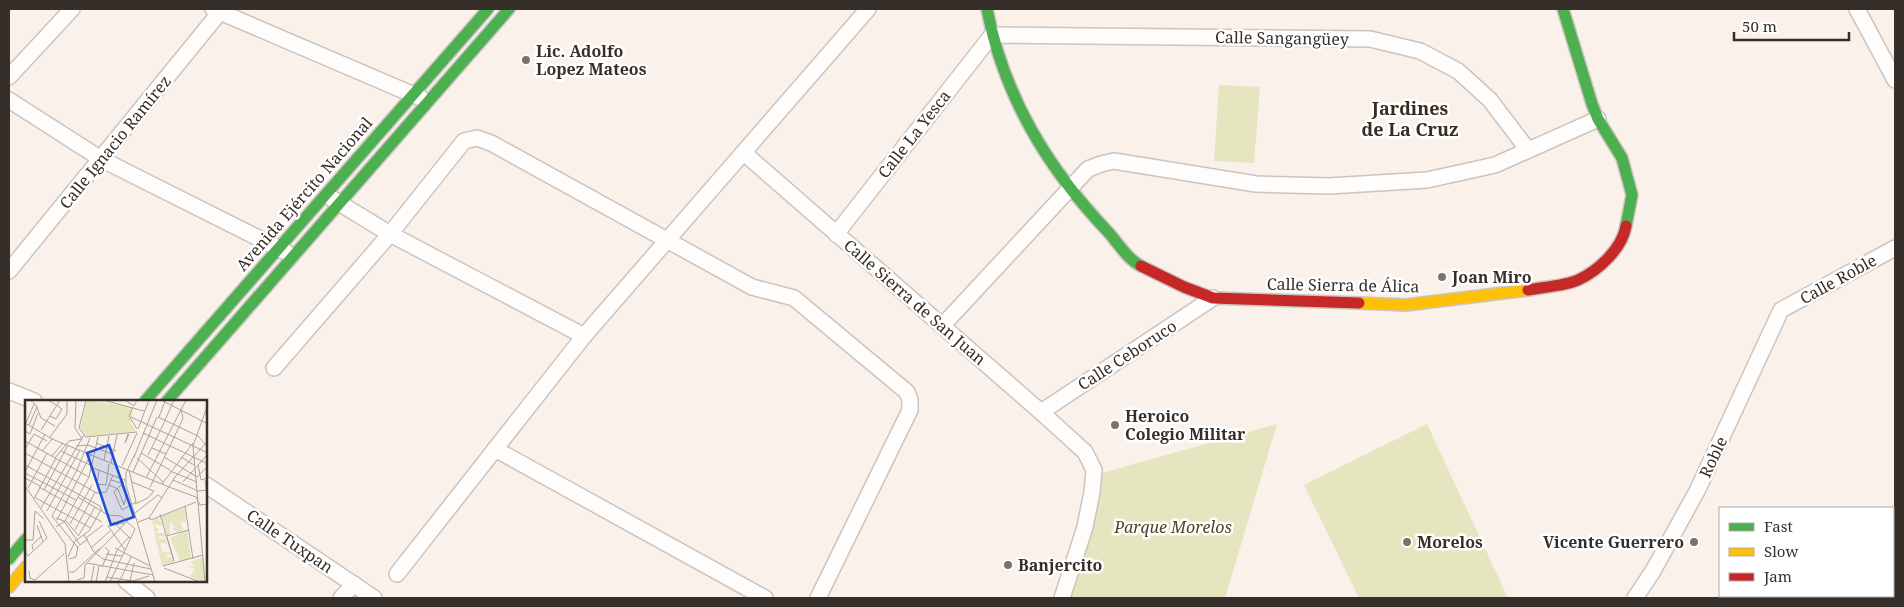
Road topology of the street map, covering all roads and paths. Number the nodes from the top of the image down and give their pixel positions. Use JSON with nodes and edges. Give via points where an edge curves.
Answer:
{"nodes":[{"id":1,"x":72,"y":9,"type":"edge"},
{"id":2,"x":488,"y":9,"type":"edge"},
{"id":3,"x":509,"y":9,"type":"edge"},
{"id":4,"x":868,"y":9,"type":"edge"},
{"id":5,"x":987,"y":9,"type":"edge"},
{"id":6,"x":1563,"y":9,"type":"edge"},
{"id":7,"x":1857,"y":9,"type":"edge"},
{"id":8,"x":217,"y":10,"type":"edge"},
{"id":9,"x":992,"y":35,"type":"junction"},
{"id":10,"x":9,"y":77,"type":"edge"},
{"id":11,"x":1895,"y":80,"type":"edge"},
{"id":12,"x":414,"y":95,"type":"junction"},
{"id":13,"x":9,"y":100,"type":"edge"},
{"id":14,"x":429,"y":102,"type":"junction"},
{"id":15,"x":1598,"y":119,"type":"junction"},
{"id":16,"x":1528,"y":150,"type":"junction"},
{"id":17,"x":744,"y":153,"type":"junction"},
{"id":18,"x":101,"y":159,"type":"junction"},
{"id":19,"x":1070,"y":189,"type":"junction"},
{"id":20,"x":326,"y":194,"type":"junction"},
{"id":21,"x":340,"y":204,"type":"junction"},
{"id":22,"x":390,"y":234,"type":"junction"},
{"id":23,"x":836,"y":234,"type":"junction"},
{"id":24,"x":668,"y":240,"type":"junction"},
{"id":25,"x":1895,"y":248,"type":"edge"},
{"id":26,"x":278,"y":249,"type":"junction"},
{"id":27,"x":294,"y":256,"type":"junction"},
{"id":28,"x":9,"y":272,"type":"edge"},
{"id":29,"x":1213,"y":298,"type":"junction"},
{"id":30,"x":1781,"y":310,"type":"joint"},
{"id":31,"x":943,"y":326,"type":"junction"},
{"id":32,"x":584,"y":336,"type":"junction"},
{"id":33,"x":274,"y":368,"type":"dead end"},
{"id":34,"x":9,"y":391,"type":"edge"},
{"id":35,"x":32,"y":400,"type":"edge"},
{"id":36,"x":146,"y":400,"type":"edge"},
{"id":37,"x":168,"y":400,"type":"edge"},
{"id":38,"x":1041,"y":412,"type":"junction"},
{"id":39,"x":495,"y":449,"type":"junction"},
{"id":40,"x":208,"y":486,"type":"edge"},
{"id":41,"x":25,"y":540,"type":"edge"},
{"id":42,"x":9,"y":559,"type":"edge"},
{"id":43,"x":25,"y":568,"type":"edge"},
{"id":44,"x":397,"y":574,"type":"dead end"},
{"id":45,"x":127,"y":582,"type":"edge"},
{"id":46,"x":354,"y":584,"type":"junction"},
{"id":47,"x":9,"y":587,"type":"edge"},
{"id":48,"x":147,"y":598,"type":"edge"},
{"id":49,"x":341,"y":598,"type":"edge"},
{"id":50,"x":374,"y":598,"type":"edge"},
{"id":51,"x":765,"y":598,"type":"edge"},
{"id":52,"x":818,"y":598,"type":"edge"},
{"id":53,"x":1062,"y":598,"type":"edge"},
{"id":54,"x":1635,"y":598,"type":"edge"}],
"edges":[{"from":1,"to":10,"type":"street"},
{"from":2,"to":12,"type":"main road","name":"Avenida Ejército Nacional"},
{"from":3,"to":14,"type":"main road","name":"Avenida Ejército Nacional"},
{"from":4,"to":17,"type":"street"},
{"from":5,"to":9,"type":"main road","name":"Calle Sierra de Álica"},
{"from":6,"to":15,"type":"main road","name":"Calle Sierra de Álica"},
{"from":7,"to":11,"type":"street"},
{"from":8,"to":12,"type":"street"},
{"from":8,"to":18,"type":"street","name":"Calle Ignacio Ramírez"},
{"from":9,"to":16,"type":"street","name":"Calle Sangangüey","via":[[1370,39],[1420,51],[1458,70],[1490,100]]},
{"from":9,"to":19,"type":"main road","name":"Calle Sierra de Álica","via":[[1005,77],[1029,127]]},
{"from":9,"to":23,"type":"street","name":"Calle La Yesca"},
{"from":12,"to":14,"type":"street"},
{"from":12,"to":20,"type":"main road","name":"Avenida Ejército Nacional"},
{"from":13,"to":18,"type":"street"},
{"from":14,"to":21,"type":"main road","name":"Avenida Ejército Nacional"},
{"from":15,"to":16,"type":"street"},
{"from":15,"to":29,"type":"main road","name":"Calle Sierra de Álica","via":[[1622,158],[1632,195],[1630,212],[1625,234],[1616,249],[1594,271],[1577,281],[1512,293],[1406,305]]},
{"from":16,"to":19,"type":"street","via":[[1495,165],[1428,180],[1329,186],[1256,184],[1114,161],[1088,169]]},
{"from":17,"to":23,"type":"street","name":"Calle Sierra de San Juan"},
{"from":17,"to":24,"type":"street"},
{"from":18,"to":26,"type":"street"},
{"from":18,"to":28,"type":"street","name":"Calle Ignacio Ramírez"},
{"from":19,"to":29,"type":"main road","name":"Calle Sierra de Álica","via":[[1137,264]]},
{"from":19,"to":31,"type":"street"},
{"from":20,"to":21,"type":"street"},
{"from":20,"to":26,"type":"main road","name":"Avenida Ejército Nacional"},
{"from":21,"to":22,"type":"street"},
{"from":21,"to":27,"type":"main road","name":"Avenida Ejército Nacional"},
{"from":22,"to":24,"type":"street","via":[[464,141],[477,138]]},
{"from":22,"to":32,"type":"street"},
{"from":22,"to":33,"type":"street"},
{"from":23,"to":31,"type":"street","name":"Calle Sierra de San Juan"},
{"from":24,"to":32,"type":"street"},
{"from":24,"to":52,"type":"street","via":[[752,288],[794,298],[907,392],[910,410]]},
{"from":25,"to":30,"type":"street","name":"Calle Roble"},
{"from":26,"to":27,"type":"street"},
{"from":26,"to":36,"type":"main road","name":"Avenida Ejército Nacional"},
{"from":27,"to":37,"type":"main road","name":"Avenida Ejército Nacional"},
{"from":29,"to":38,"type":"street","name":"Calle Ceboruco"},
{"from":30,"to":54,"type":"street","name":"Roble","via":[[1697,491]]},
{"from":31,"to":38,"type":"street","name":"Calle Sierra de San Juan"},
{"from":32,"to":39,"type":"street"},
{"from":34,"to":35,"type":"street"},
{"from":38,"to":53,"type":"street","name":"Calle Sierra de San Juan","via":[[1085,452],[1094,470],[1085,527]]},
{"from":39,"to":44,"type":"street"},
{"from":39,"to":51,"type":"street"},
{"from":40,"to":46,"type":"street","name":"Calle Tuxpan"},
{"from":41,"to":42,"type":"main road"},
{"from":43,"to":47,"type":"main road"},
{"from":45,"to":48,"type":"street"},
{"from":46,"to":49,"type":"street"},
{"from":46,"to":50,"type":"street","name":"Calle Tuxpan"}]}
